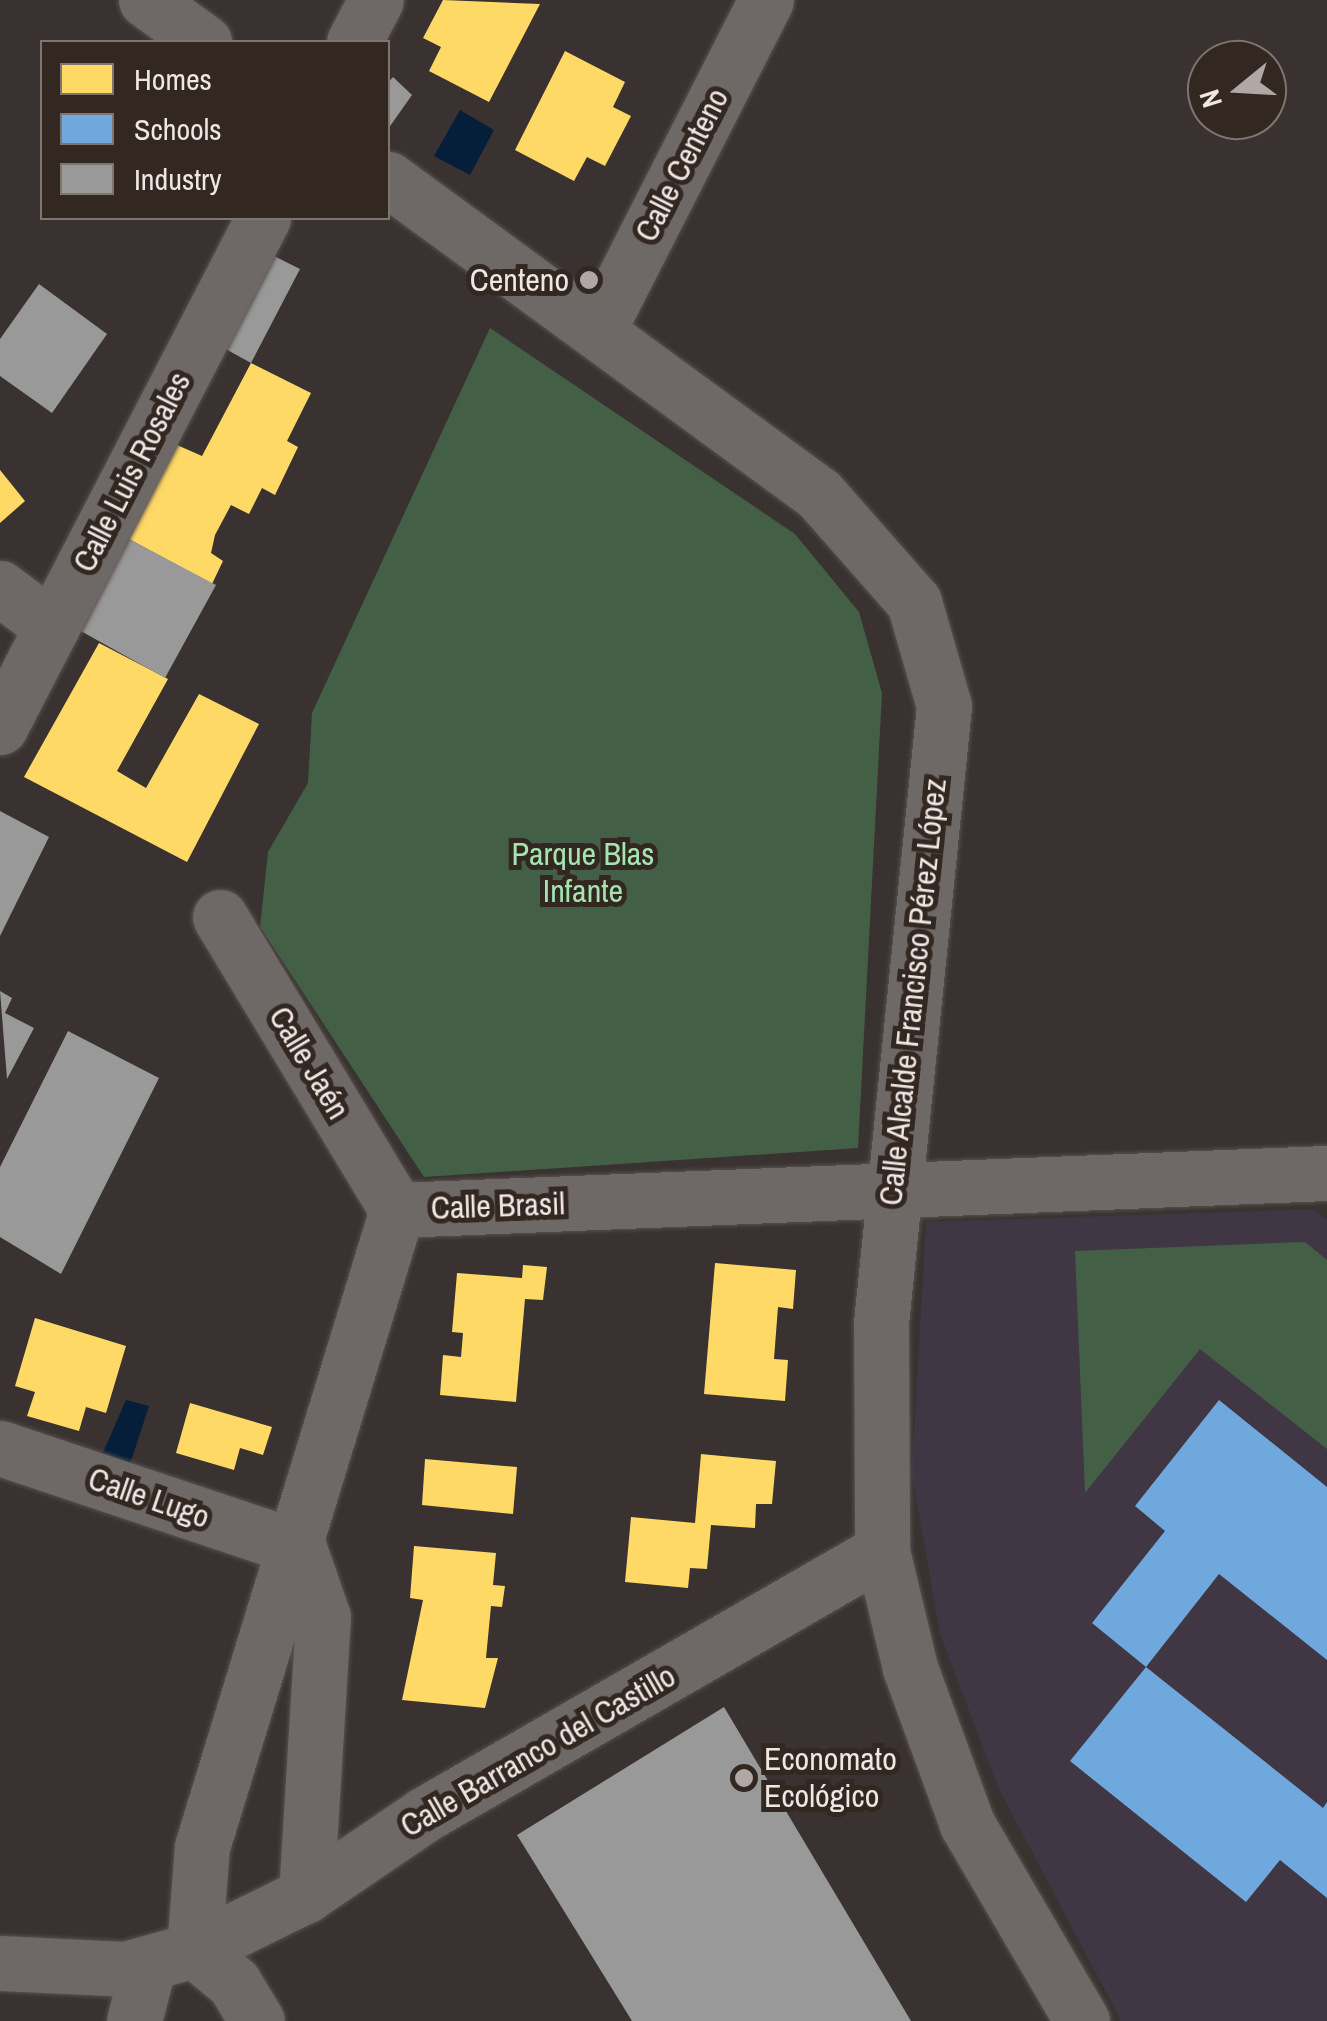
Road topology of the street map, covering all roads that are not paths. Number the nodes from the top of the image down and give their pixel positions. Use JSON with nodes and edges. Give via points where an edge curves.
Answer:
{"nodes":[{"id":1,"x":146,"y":0,"type":"edge"},
{"id":2,"x":376,"y":0,"type":"edge"},
{"id":3,"x":766,"y":0,"type":"edge"},
{"id":4,"x":201,"y":40,"type":"edge"},
{"id":5,"x":355,"y":40,"type":"edge"},
{"id":6,"x":390,"y":180,"type":"edge"},
{"id":7,"x":262,"y":220,"type":"edge"},
{"id":8,"x":598,"y":330,"type":"junction"},
{"id":9,"x":0,"y":588,"type":"edge"},
{"id":10,"x":52,"y":627,"type":"junction"},
{"id":11,"x":0,"y":726,"type":"edge"},
{"id":12,"x":220,"y":917,"type":"dead end"},
{"id":13,"x":1327,"y":1173,"type":"edge"},
{"id":14,"x":891,"y":1194,"type":"junction"},
{"id":15,"x":397,"y":1210,"type":"junction"},
{"id":16,"x":0,"y":1448,"type":"edge"},
{"id":17,"x":299,"y":1548,"type":"junction"},
{"id":18,"x":882,"y":1552,"type":"junction"},
{"id":19,"x":306,"y":1896,"type":"junction"},
{"id":20,"x":172,"y":1956,"type":"junction"},
{"id":21,"x":0,"y":1963,"type":"edge"},
{"id":22,"x":134,"y":2021,"type":"edge"},
{"id":23,"x":257,"y":2021,"type":"edge"},
{"id":24,"x":1082,"y":2021,"type":"edge"}],
"edges":[{"from":1,"to":4,"type":"street"},
{"from":2,"to":5,"type":"street"},
{"from":3,"to":8,"type":"street","name":"Calle Centeno"},
{"from":6,"to":8,"type":"street","name":"Calle Alcalde Francisco Pérez López"},
{"from":7,"to":10,"type":"street","name":"Calle Luis Rosales"},
{"from":8,"to":14,"type":"street","name":"Calle Alcalde Francisco Pérez López","via":[[819,494],[914,602],[944,706]]},
{"from":9,"to":10,"type":"street"},
{"from":10,"to":11,"type":"street","name":"Calle Luis Rosales"},
{"from":12,"to":15,"type":"street","name":"Calle Jaén"},
{"from":13,"to":14,"type":"street","name":"Calle Brasil"},
{"from":14,"to":15,"type":"street","name":"Calle Brasil"},
{"from":14,"to":18,"type":"street","name":"Calle Alcalde Francisco Pérez López"},
{"from":15,"to":17,"type":"street","name":"Calle Brasil"},
{"from":16,"to":17,"type":"street","name":"Calle Lugo"},
{"from":17,"to":19,"type":"street","via":[[323,1617]]},
{"from":17,"to":20,"type":"street","name":"Calle Brasil"},
{"from":18,"to":19,"type":"street","name":"Calle Barranco del Castillo","via":[[425,1814]]},
{"from":18,"to":24,"type":"street","name":"Calle Alcalde Francisco Pérez López","via":[[910,1668],[968,1824]]},
{"from":19,"to":20,"type":"street","name":"Calle Barranco del Castillo"},
{"from":20,"to":21,"type":"street"},
{"from":20,"to":22,"type":"street","name":"Calle Brasil"},
{"from":20,"to":23,"type":"street","via":[[234,1983]]}]}
